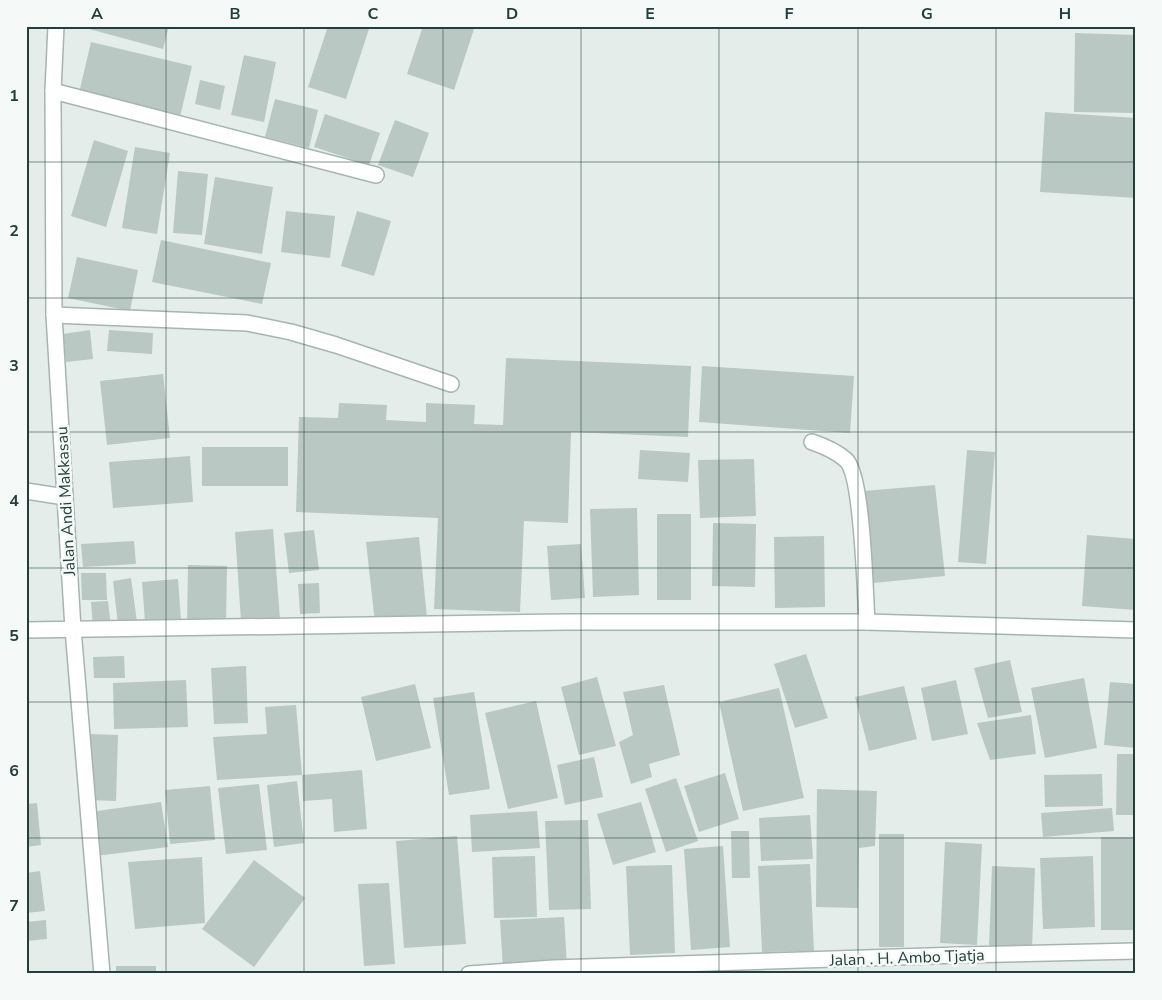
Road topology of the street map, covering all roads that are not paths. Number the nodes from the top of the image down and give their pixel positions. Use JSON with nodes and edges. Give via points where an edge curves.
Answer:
{"nodes":[{"id":1,"x":56,"y":26,"type":"edge"},
{"id":2,"x":53,"y":91,"type":"junction"},
{"id":3,"x":376,"y":175,"type":"dead end"},
{"id":4,"x":54,"y":315,"type":"junction"},
{"id":5,"x":451,"y":384,"type":"dead end"},
{"id":6,"x":812,"y":442,"type":"dead end"},
{"id":7,"x":26,"y":491,"type":"edge"},
{"id":8,"x":65,"y":496,"type":"junction"},
{"id":9,"x":867,"y":622,"type":"junction"},
{"id":10,"x":26,"y":630,"type":"edge"},
{"id":11,"x":73,"y":630,"type":"junction"},
{"id":12,"x":1136,"y":630,"type":"edge"},
{"id":13,"x":1136,"y":951,"type":"edge"},
{"id":14,"x":102,"y":974,"type":"edge"},
{"id":15,"x":469,"y":974,"type":"edge"}],
"edges":[{"from":1,"to":2,"type":"street","name":"Jalan Andi Makkasau"},
{"from":2,"to":3,"type":"street"},
{"from":2,"to":4,"type":"street","name":"Jalan Andi Makkasau"},
{"from":4,"to":5,"type":"street","via":[[247,323],[336,345]]},
{"from":4,"to":8,"type":"street","name":"Jalan Andi Makkasau"},
{"from":6,"to":9,"type":"street","via":[[848,460],[854,473],[861,516]]},
{"from":7,"to":8,"type":"street"},
{"from":8,"to":11,"type":"street","name":"Jalan Andi Makkasau"},
{"from":9,"to":11,"type":"street","via":[[567,622]]},
{"from":9,"to":12,"type":"street"},
{"from":10,"to":11,"type":"street"},
{"from":11,"to":14,"type":"street","name":"Jalan Andi Makkasau"},
{"from":13,"to":15,"type":"street","name":"Jalan . H. Ambo Tjatja","via":[[554,968]]}]}
